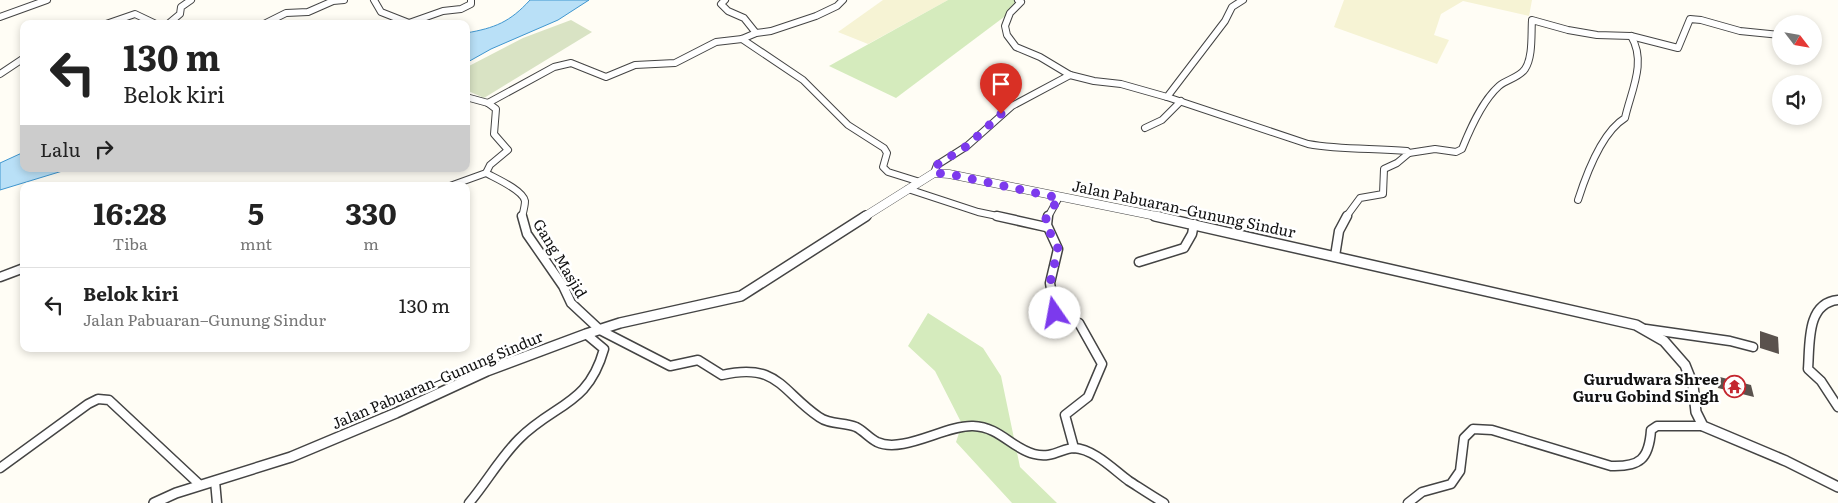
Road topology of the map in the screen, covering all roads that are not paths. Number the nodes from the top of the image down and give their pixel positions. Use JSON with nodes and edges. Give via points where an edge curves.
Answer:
{"nodes":[{"id":1,"x":47,"y":0,"type":"edge"},
{"id":2,"x":191,"y":0,"type":"edge"},
{"id":3,"x":344,"y":0,"type":"edge"},
{"id":4,"x":374,"y":0,"type":"edge"},
{"id":5,"x":471,"y":0,"type":"edge"},
{"id":6,"x":724,"y":0,"type":"edge"},
{"id":7,"x":843,"y":0,"type":"edge"},
{"id":8,"x":1018,"y":0,"type":"edge"},
{"id":9,"x":1243,"y":0,"type":"edge"},
{"id":10,"x":0,"y":18,"type":"edge"},
{"id":11,"x":118,"y":20,"type":"edge"},
{"id":12,"x":147,"y":20,"type":"edge"},
{"id":13,"x":173,"y":20,"type":"edge"},
{"id":14,"x":272,"y":20,"type":"edge"},
{"id":15,"x":401,"y":20,"type":"edge"},
{"id":16,"x":417,"y":20,"type":"edge"},
{"id":17,"x":756,"y":33,"type":"junction"},
{"id":18,"x":1631,"y":36,"type":"junction"},
{"id":19,"x":1772,"y":36,"type":"edge"},
{"id":20,"x":742,"y":39,"type":"junction"},
{"id":21,"x":20,"y":61,"type":"edge"},
{"id":22,"x":0,"y":74,"type":"edge"},
{"id":23,"x":1070,"y":75,"type":"junction"},
{"id":24,"x":1167,"y":97,"type":"junction"},
{"id":25,"x":470,"y":98,"type":"edge"},
{"id":26,"x":1180,"y":101,"type":"junction"},
{"id":27,"x":488,"y":103,"type":"junction"},
{"id":28,"x":1144,"y":128,"type":"dead end"},
{"id":29,"x":1409,"y":153,"type":"junction"},
{"id":30,"x":486,"y":173,"type":"junction"},
{"id":31,"x":934,"y":173,"type":"junction"},
{"id":32,"x":461,"y":182,"type":"edge"},
{"id":33,"x":920,"y":182,"type":"junction"},
{"id":34,"x":908,"y":189,"type":"junction"},
{"id":35,"x":1059,"y":198,"type":"junction"},
{"id":36,"x":1578,"y":200,"type":"dead end"},
{"id":37,"x":1194,"y":224,"type":"junction"},
{"id":38,"x":1046,"y":227,"type":"junction"},
{"id":39,"x":1335,"y":256,"type":"junction"},
{"id":40,"x":1139,"y":262,"type":"dead end"},
{"id":41,"x":20,"y":270,"type":"edge"},
{"id":42,"x":0,"y":277,"type":"edge"},
{"id":43,"x":1838,"y":300,"type":"edge"},
{"id":44,"x":1646,"y":329,"type":"junction"},
{"id":45,"x":600,"y":330,"type":"junction"},
{"id":46,"x":586,"y":334,"type":"junction"},
{"id":47,"x":1753,"y":347,"type":"dead end"},
{"id":48,"x":1838,"y":407,"type":"edge"},
{"id":49,"x":1703,"y":426,"type":"junction"},
{"id":50,"x":1074,"y":448,"type":"junction"},
{"id":51,"x":0,"y":468,"type":"edge"},
{"id":52,"x":215,"y":481,"type":"junction"},
{"id":53,"x":200,"y":485,"type":"junction"},
{"id":54,"x":1838,"y":487,"type":"edge"},
{"id":55,"x":154,"y":503,"type":"edge"},
{"id":56,"x":217,"y":503,"type":"edge"},
{"id":57,"x":469,"y":503,"type":"edge"},
{"id":58,"x":1164,"y":503,"type":"edge"},
{"id":59,"x":1408,"y":503,"type":"edge"}],
"edges":[{"from":1,"to":10,"type":"street"},
{"from":2,"to":13,"type":"street","via":[[181,7],[180,14]]},
{"from":3,"to":14,"type":"street","via":[[333,1],[308,12],[286,13]]},
{"from":4,"to":15,"type":"street","via":[[381,12]]},
{"from":5,"to":16,"type":"street","via":[[467,7]]},
{"from":6,"to":17,"type":"street","via":[[721,4],[744,18]]},
{"from":7,"to":17,"type":"street","via":[[816,16]]},
{"from":8,"to":23,"type":"street","via":[[1020,5],[1010,13],[1005,26],[1013,45]]},
{"from":9,"to":24,"type":"street","via":[[1232,7],[1225,21]]},
{"from":11,"to":12,"type":"street","via":[[135,14]]},
{"from":17,"to":20,"type":"street"},
{"from":18,"to":19,"type":"street","via":[[1678,48],[1690,19],[1695,19]]},
{"from":18,"to":29,"type":"street","via":[[1597,35],[1532,20],[1525,69],[1499,86],[1475,118],[1462,149],[1456,152],[1435,149]]},
{"from":18,"to":36,"type":"street","via":[[1639,59],[1625,118],[1617,123],[1589,167]]},
{"from":20,"to":27,"type":"street","via":[[702,46],[674,63],[634,65],[612,76],[603,76],[575,64],[564,64]]},
{"from":20,"to":33,"type":"street","via":[[803,80],[848,125],[884,148],[888,153],[884,167],[888,172]]},
{"from":21,"to":22,"type":"street"},
{"from":23,"to":24,"type":"street","via":[[1121,84]]},
{"from":23,"to":31,"type":"street","via":[[1012,106],[967,146],[937,165]]},
{"from":24,"to":26,"type":"street"},
{"from":25,"to":27,"type":"street"},
{"from":26,"to":28,"type":"street","via":[[1162,120]]},
{"from":26,"to":29,"type":"street","via":[[1308,144],[1329,148],[1401,149]]},
{"from":27,"to":30,"type":"street","via":[[496,108],[494,134],[508,150],[490,165]]},
{"from":29,"to":39,"type":"street","via":[[1384,169],[1383,194],[1360,198],[1344,219],[1335,237]]},
{"from":30,"to":32,"type":"street"},
{"from":30,"to":45,"type":"street","name":"Gang Masjid","via":[[524,197],[522,218],[527,234],[571,303]]},
{"from":31,"to":33,"type":"street","name":"Jalan Pabuaran–Gunung Sindur"},
{"from":31,"to":35,"type":"street","name":"Jalan Pabuaran–Gunung Sindur"},
{"from":33,"to":34,"type":"street","name":"Jalan Pabuaran–Gunung Sindur"},
{"from":34,"to":38,"type":"street","via":[[978,212]]},
{"from":34,"to":45,"type":"street","name":"Jalan Pabuaran–Gunung Sindur","via":[[740,296]]},
{"from":35,"to":37,"type":"street","name":"Jalan Pabuaran–Gunung Sindur"},
{"from":35,"to":38,"type":"street","via":[[1046,218]]},
{"from":37,"to":39,"type":"street","name":"Jalan Pabuaran–Gunung Sindur"},
{"from":37,"to":40,"type":"street","via":[[1184,248]]},
{"from":38,"to":50,"type":"street","via":[[1058,249],[1050,283],[1055,313],[1078,323],[1102,364],[1088,397],[1065,415]]},
{"from":39,"to":44,"type":"street","name":"Jalan Pabuaran–Gunung Sindur"},
{"from":41,"to":42,"type":"street"},
{"from":43,"to":48,"type":"street","via":[[1824,302],[1813,317],[1808,369]]},
{"from":44,"to":47,"type":"street"},
{"from":44,"to":49,"type":"street","name":"Jalan Pabuaran–Gunung Sindur","via":[[1663,340],[1684,362],[1693,386],[1696,417]]},
{"from":45,"to":46,"type":"street","name":"Jalan Pabuaran–Gunung Sindur"},
{"from":45,"to":50,"type":"street","via":[[670,366],[698,360],[722,374],[750,370],[765,374],[821,419],[853,426],[878,442],[899,443],[945,430],[977,426],[1037,456],[1055,456]]},
{"from":46,"to":52,"type":"street","name":"Jalan Pabuaran–Gunung Sindur","via":[[487,371],[292,457]]},
{"from":46,"to":57,"type":"street","via":[[604,350],[598,371],[566,407],[519,439]]},
{"from":49,"to":54,"type":"street","via":[[1786,460]]},
{"from":49,"to":59,"type":"street","via":[[1657,426],[1650,430],[1646,457],[1624,467],[1611,466],[1492,430],[1472,429],[1464,438],[1460,471],[1452,484],[1422,492]]},
{"from":50,"to":58,"type":"street","via":[[1099,456]]},
{"from":51,"to":53,"type":"street","via":[[88,404],[104,398]]},
{"from":52,"to":53,"type":"street","name":"Jalan Pabuaran–Gunung Sindur"},
{"from":52,"to":56,"type":"street"},
{"from":53,"to":55,"type":"street","name":"Jalan Pabuaran–Gunung Sindur"}]}
